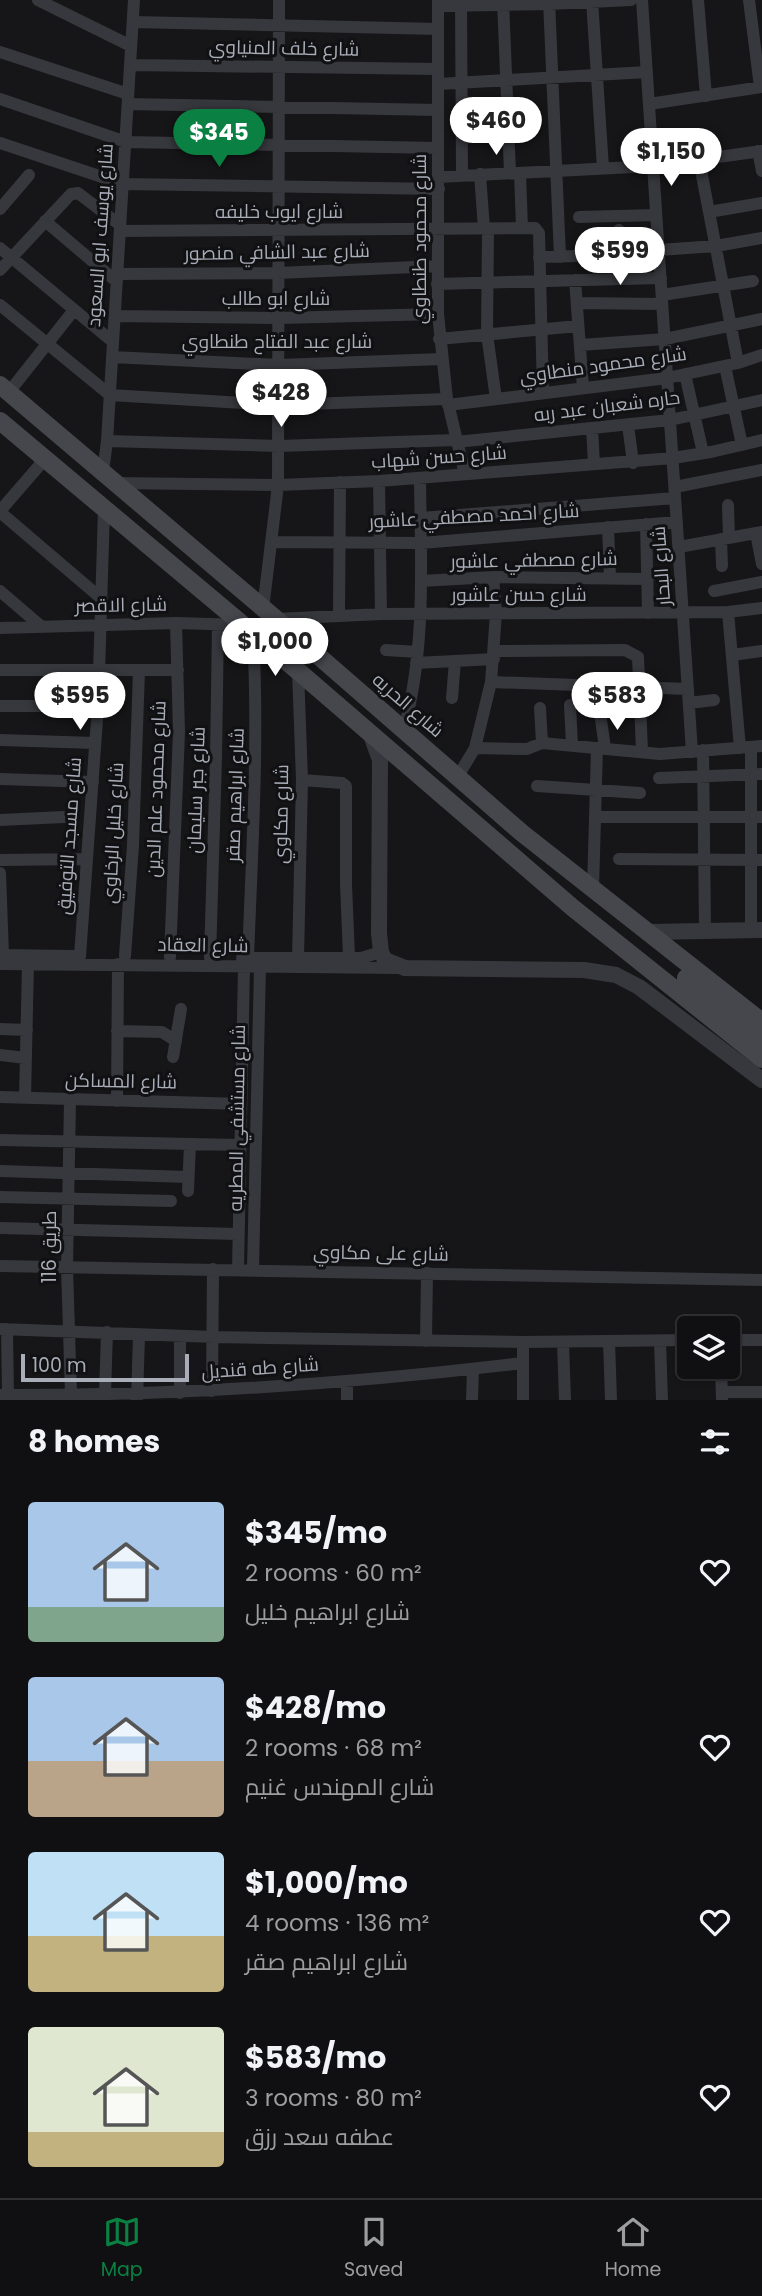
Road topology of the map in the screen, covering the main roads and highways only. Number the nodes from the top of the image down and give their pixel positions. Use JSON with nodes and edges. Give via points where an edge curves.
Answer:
{"nodes":[{"id":1,"x":4,"y":388,"type":"edge"},
{"id":2,"x":0,"y":421,"type":"edge"},
{"id":3,"x":522,"y":833,"type":"junction"},
{"id":4,"x":762,"y":1022,"type":"edge"},
{"id":5,"x":762,"y":1039,"type":"edge"},
{"id":6,"x":762,"y":1059,"type":"edge"}],
"edges":[{"from":1,"to":3,"type":"main road","name":"شارع الحريه"},
{"from":2,"to":6,"type":"main road","via":[[573,908]]},
{"from":3,"to":4,"type":"main road","name":"شارع الحريه"},
{"from":3,"to":5,"type":"main road","via":[[605,913]]}]}
